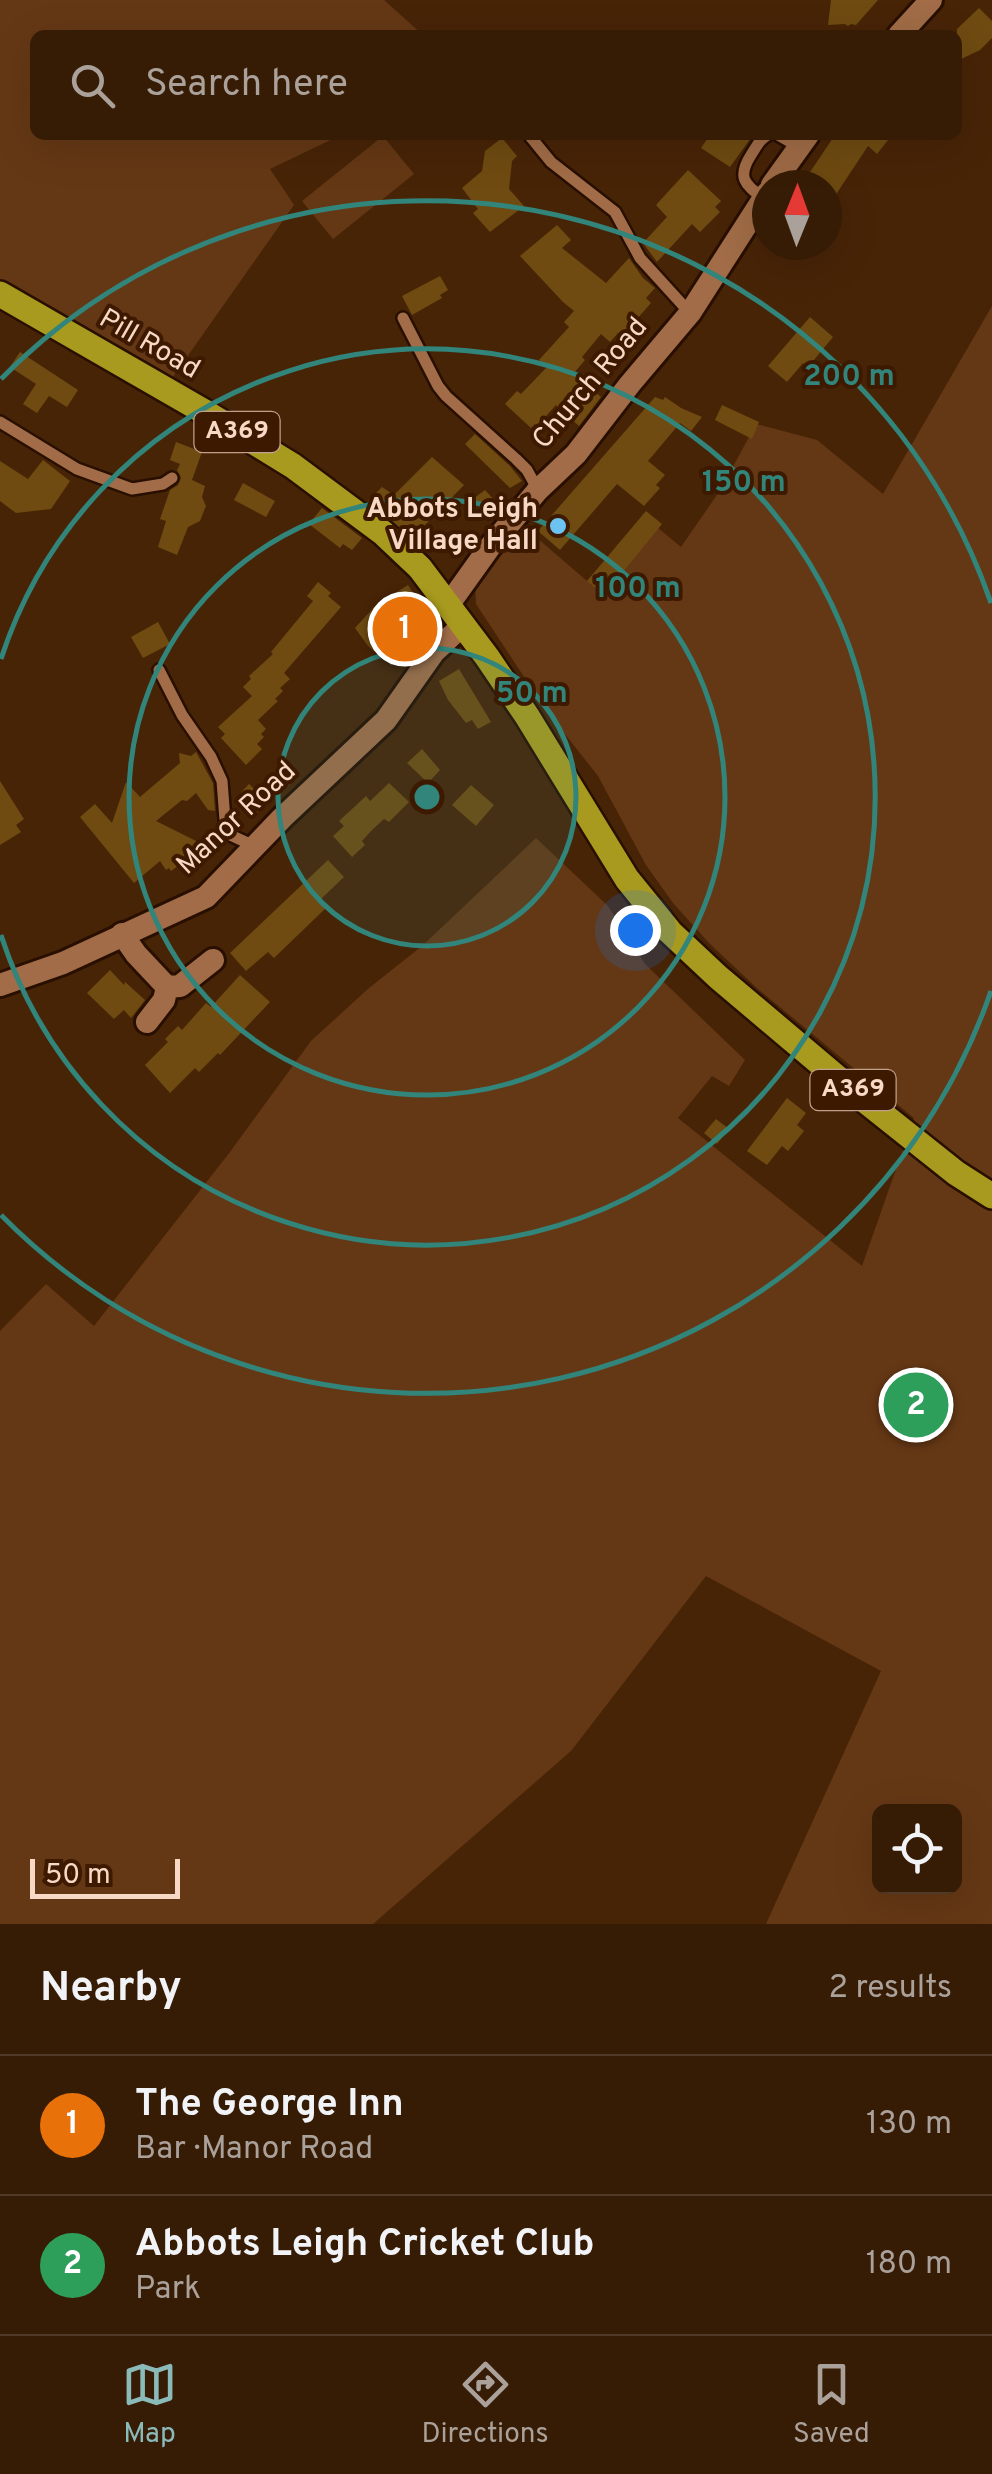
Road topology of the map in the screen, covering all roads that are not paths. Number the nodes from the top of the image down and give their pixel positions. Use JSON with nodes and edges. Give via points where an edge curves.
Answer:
{"nodes":[{"id":1,"x":931,"y":0,"type":"edge"},
{"id":2,"x":903,"y":30,"type":"edge"},
{"id":3,"x":534,"y":140,"type":"edge"},
{"id":4,"x":760,"y":140,"type":"edge"},
{"id":5,"x":804,"y":141,"type":"edge"},
{"id":6,"x":784,"y":170,"type":"edge"},
{"id":7,"x":752,"y":183,"type":"edge"},
{"id":8,"x":752,"y":217,"type":"edge"},
{"id":9,"x":0,"y":294,"type":"edge"},
{"id":10,"x":690,"y":313,"type":"junction"},
{"id":11,"x":403,"y":318,"type":"dead end"},
{"id":12,"x":0,"y":422,"type":"edge"},
{"id":13,"x":172,"y":478,"type":"dead end"},
{"id":14,"x":538,"y":490,"type":"junction"},
{"id":15,"x":456,"y":614,"type":"junction"},
{"id":16,"x":159,"y":670,"type":"dead end"},
{"id":17,"x":254,"y":847,"type":"junction"},
{"id":18,"x":122,"y":934,"type":"junction"},
{"id":19,"x":213,"y":960,"type":"dead end"},
{"id":20,"x":0,"y":985,"type":"edge"},
{"id":21,"x":168,"y":987,"type":"junction"},
{"id":22,"x":147,"y":1022,"type":"dead end"},
{"id":23,"x":992,"y":1196,"type":"edge"}],
"edges":[{"from":1,"to":2,"type":"street"},
{"from":3,"to":10,"type":"lane","via":[[614,212],[640,258]]},
{"from":4,"to":7,"type":"lane","via":[[743,168]]},
{"from":5,"to":6,"type":"street","name":"Church Road"},
{"from":8,"to":10,"type":"street","name":"Church Road"},
{"from":9,"to":15,"type":"main road","name":"Pill Road","number":"A369","via":[[293,466],[382,533]]},
{"from":10,"to":14,"type":"street","name":"Church Road","via":[[576,454]]},
{"from":11,"to":14,"type":"lane","via":[[438,386],[527,470]]},
{"from":12,"to":13,"type":"lane","via":[[77,469],[132,489]]},
{"from":14,"to":15,"type":"street","name":"Church Road","via":[[489,548]]},
{"from":15,"to":17,"type":"street","name":"Manor Road","via":[[386,720]]},
{"from":15,"to":23,"type":"main road","number":"A369","via":[[627,879],[670,932],[853,1090]]},
{"from":16,"to":17,"type":"lane","via":[[222,781],[226,832]]},
{"from":17,"to":18,"type":"street","name":"Manor Road","via":[[206,897]]},
{"from":18,"to":20,"type":"street","name":"Manor Road"},
{"from":18,"to":21,"type":"street"},
{"from":19,"to":21,"type":"street","via":[[180,986]]},
{"from":21,"to":22,"type":"street"}]}
